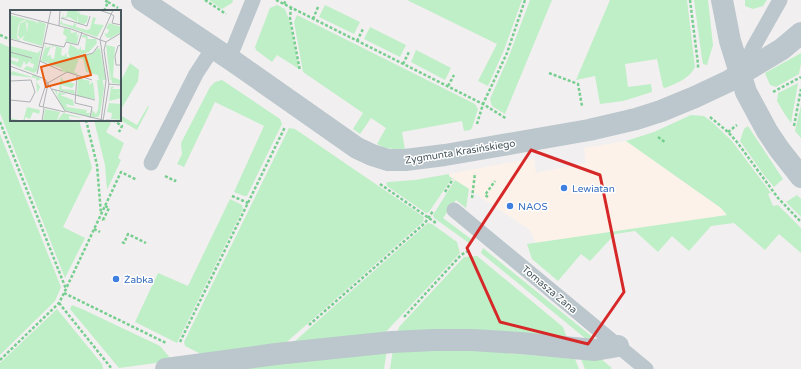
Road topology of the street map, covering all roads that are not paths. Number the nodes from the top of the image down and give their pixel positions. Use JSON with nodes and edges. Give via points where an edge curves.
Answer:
{"nodes":[{"id":1,"x":142,"y":0,"type":"edge"},
{"id":2,"x":253,"y":0,"type":"edge"},
{"id":3,"x":722,"y":0,"type":"edge"},
{"id":4,"x":780,"y":0,"type":"edge"},
{"id":5,"x":801,"y":34,"type":"edge"},
{"id":6,"x":221,"y":53,"type":"junction"},
{"id":7,"x":740,"y":74,"type":"junction"},
{"id":8,"x":151,"y":163,"type":"dead end"},
{"id":9,"x":801,"y":177,"type":"edge"},
{"id":10,"x":454,"y":210,"type":"dead end"},
{"id":11,"x":618,"y":346,"type":"junction"},
{"id":12,"x":166,"y":369,"type":"edge"},
{"id":13,"x":646,"y":369,"type":"edge"}],
"edges":[{"from":1,"to":6,"type":"street","name":"Zygmunta Krasińskiego"},
{"from":2,"to":6,"type":"lane"},
{"from":3,"to":7,"type":"street"},
{"from":4,"to":7,"type":"lane"},
{"from":5,"to":7,"type":"street","name":"Zygmunta Krasińskiego","via":[[782,49]]},
{"from":6,"to":7,"type":"street","name":"Zygmunta Krasińskiego","via":[[357,148],[388,160],[438,156],[589,130],[636,119],[695,97]]},
{"from":6,"to":8,"type":"lane","via":[[196,74]]},
{"from":7,"to":9,"type":"street","via":[[746,92],[767,131]]},
{"from":10,"to":11,"type":"lane","name":"Tomasza Zana"},
{"from":11,"to":12,"type":"street","via":[[595,350],[472,340],[392,342]]},
{"from":11,"to":13,"type":"lane","name":"Tomasza Zana"}]}
